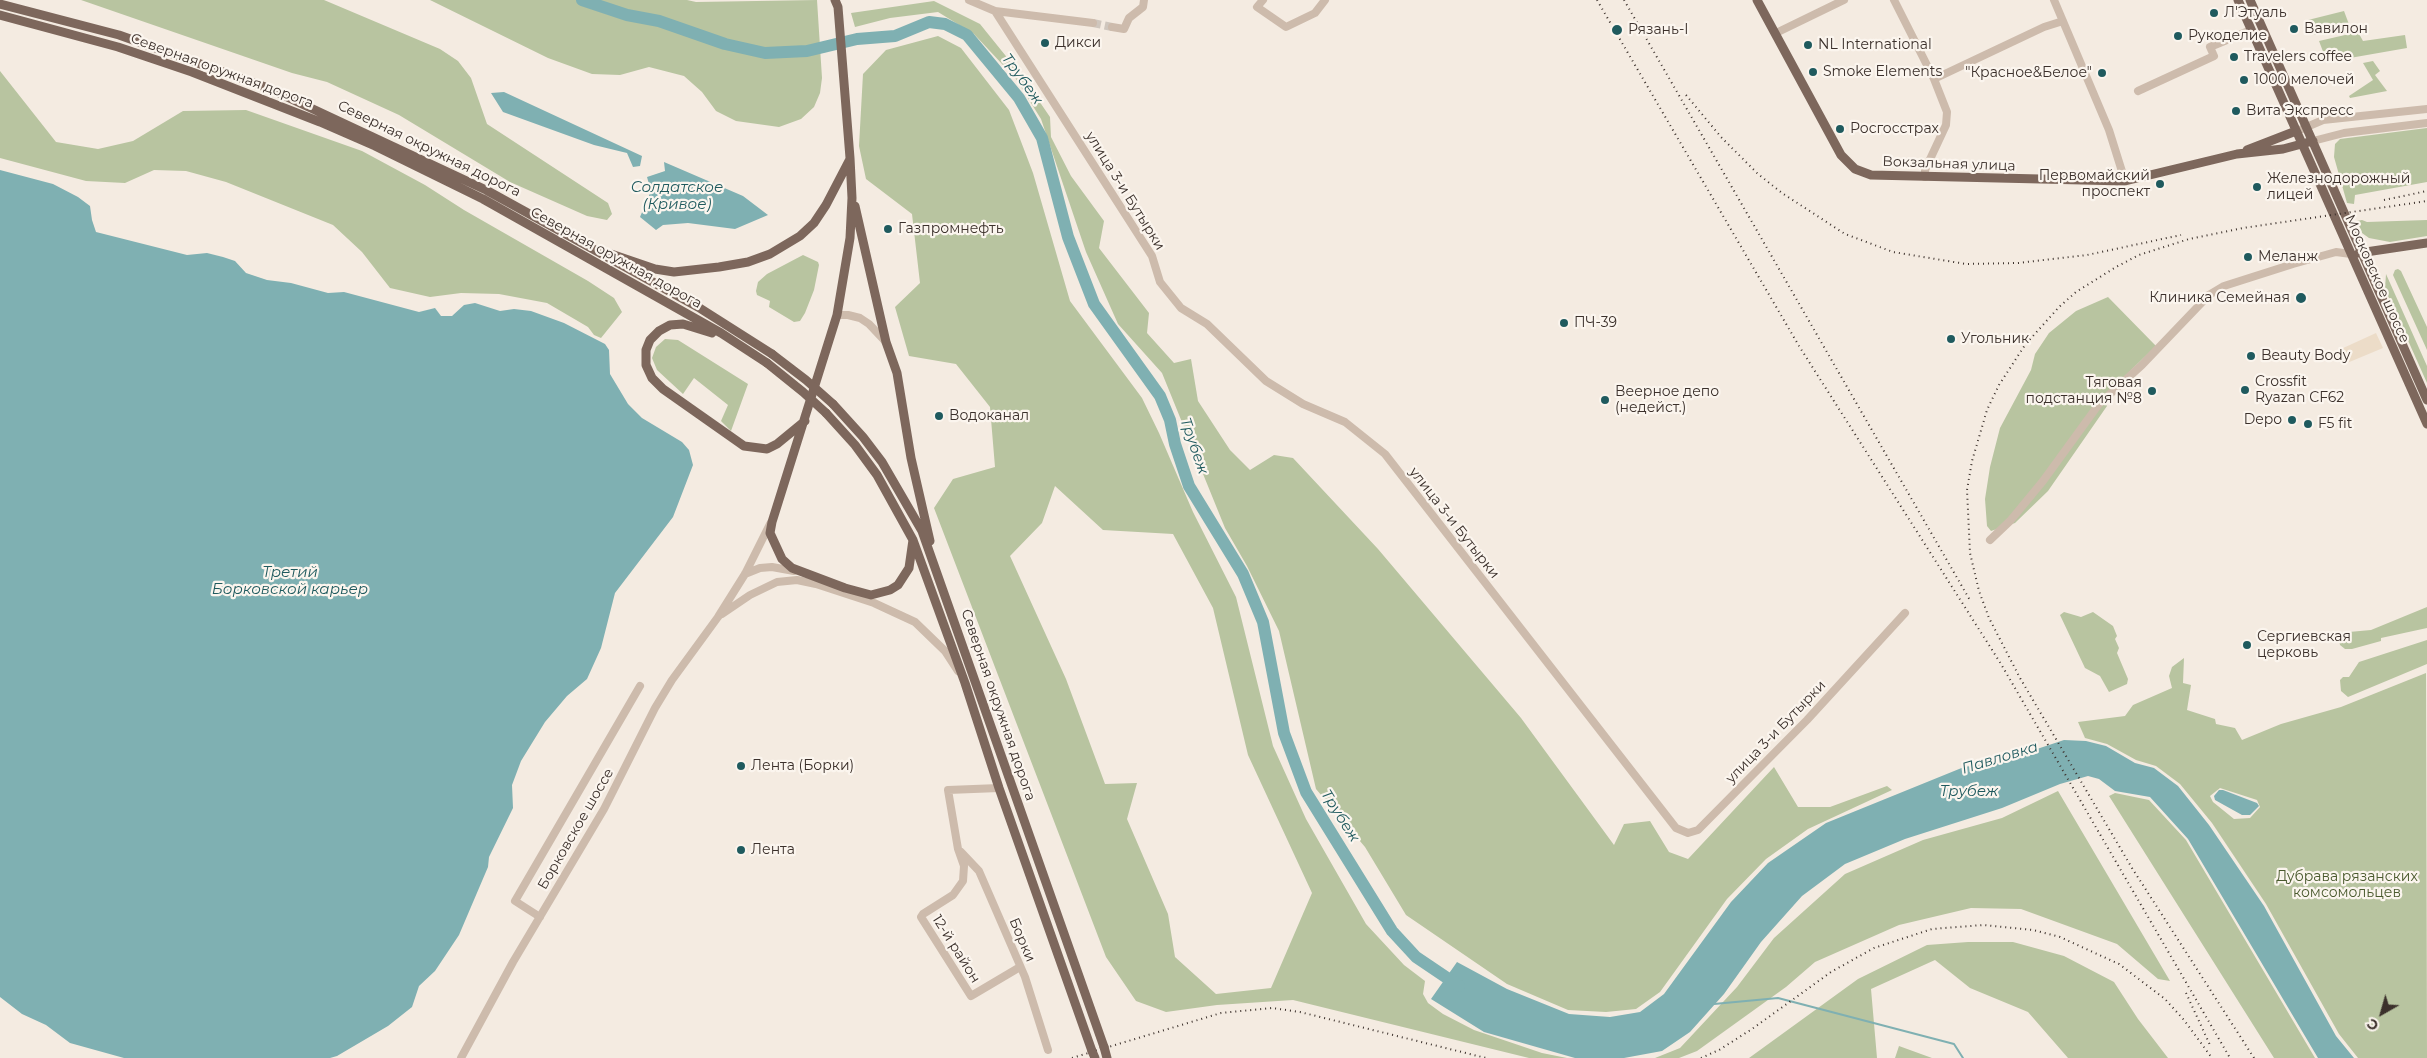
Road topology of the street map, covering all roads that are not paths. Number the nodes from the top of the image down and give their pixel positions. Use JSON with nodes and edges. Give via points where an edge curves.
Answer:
{"nodes":[{"id":1,"x":969,"y":0,"type":"edge"},
{"id":2,"x":1263,"y":0,"type":"edge"},
{"id":3,"x":1325,"y":0,"type":"edge"},
{"id":4,"x":1757,"y":0,"type":"edge"},
{"id":5,"x":1844,"y":0,"type":"edge"},
{"id":6,"x":1894,"y":0,"type":"edge"},
{"id":7,"x":2054,"y":0,"type":"edge"},
{"id":8,"x":2238,"y":0,"type":"edge"},
{"id":9,"x":2250,"y":0,"type":"edge"},
{"id":10,"x":836,"y":3,"type":"edge"},
{"id":11,"x":0,"y":4,"type":"edge"},
{"id":12,"x":1144,"y":4,"type":"edge"},
{"id":13,"x":995,"y":11,"type":"junction"},
{"id":14,"x":0,"y":15,"type":"edge"},
{"id":15,"x":2063,"y":21,"type":"junction"},
{"id":16,"x":1090,"y":23,"type":"tunnel mouth"},
{"id":17,"x":1112,"y":27,"type":"tunnel mouth"},
{"id":18,"x":2251,"y":30,"type":"junction"},
{"id":19,"x":1776,"y":33,"type":"junction"},
{"id":20,"x":1934,"y":79,"type":"junction"},
{"id":21,"x":2138,"y":91,"type":"dead end"},
{"id":22,"x":2427,"y":109,"type":"edge"},
{"id":23,"x":2427,"y":123,"type":"edge"},
{"id":24,"x":2307,"y":127,"type":"junction"},
{"id":25,"x":2296,"y":131,"type":"junction"},
{"id":26,"x":2313,"y":141,"type":"junction"},
{"id":27,"x":2301,"y":144,"type":"junction"},
{"id":28,"x":2237,"y":154,"type":"junction"},
{"id":29,"x":850,"y":158,"type":"junction"},
{"id":30,"x":1925,"y":177,"type":"junction"},
{"id":31,"x":2125,"y":181,"type":"junction"},
{"id":32,"x":852,"y":198,"type":"junction"},
{"id":33,"x":2427,"y":243,"type":"edge"},
{"id":34,"x":595,"y":249,"type":"junction"},
{"id":35,"x":2363,"y":253,"type":"junction"},
{"id":36,"x":2351,"y":254,"type":"junction"},
{"id":37,"x":837,"y":315,"type":"junction"},
{"id":38,"x":886,"y":342,"type":"junction"},
{"id":39,"x":737,"y":343,"type":"junction"},
{"id":40,"x":767,"y":363,"type":"joint"},
{"id":41,"x":2427,"y":400,"type":"edge"},
{"id":42,"x":805,"y":420,"type":"junction"},
{"id":43,"x":2427,"y":424,"type":"edge"},
{"id":44,"x":772,"y":522,"type":"junction"},
{"id":45,"x":913,"y":540,"type":"junction"},
{"id":46,"x":1990,"y":540,"type":"dead end"},
{"id":47,"x":932,"y":557,"type":"junction"},
{"id":48,"x":745,"y":574,"type":"junction"},
{"id":49,"x":806,"y":575,"type":"junction"},
{"id":50,"x":1905,"y":613,"type":"dead end"},
{"id":51,"x":718,"y":617,"type":"junction"},
{"id":52,"x":965,"y":682,"type":"junction"},
{"id":53,"x":640,"y":686,"type":"dead end"},
{"id":54,"x":999,"y":788,"type":"junction"},
{"id":55,"x":958,"y":849,"type":"junction"},
{"id":56,"x":540,"y":917,"type":"junction"},
{"id":57,"x":1020,"y":967,"type":"junction"},
{"id":58,"x":1048,"y":1050,"type":"dead end"},
{"id":59,"x":1093,"y":1054,"type":"edge"},
{"id":60,"x":461,"y":1058,"type":"edge"},
{"id":61,"x":1108,"y":1058,"type":"edge"}],
"edges":[{"from":1,"to":13,"type":"street"},
{"from":2,"to":3,"type":"street","via":[[1257,7],[1286,27],[1315,13]]},
{"from":4,"to":19,"type":"main road","name":"Вокзальная улица"},
{"from":5,"to":19,"type":"street"},
{"from":6,"to":20,"type":"street"},
{"from":7,"to":15,"type":"street"},
{"from":8,"to":18,"type":"main road"},
{"from":9,"to":24,"type":"main road"},
{"from":10,"to":29,"type":"main road"},
{"from":11,"to":34,"type":"main road","name":"Северная окружная дорога","via":[[119,35],[268,88],[450,172]]},
{"from":12,"to":17,"type":"street","via":[[1129,18],[1124,30]]},
{"from":13,"to":16,"type":"street"},
{"from":13,"to":50,"type":"street","name":"улица 3-и Бутырки","via":[[1152,256],[1160,282],[1181,308],[1207,324],[1266,381],[1303,404],[1345,422],[1385,454],[1676,828],[1688,834],[1698,830],[1807,720]]},
{"from":14,"to":39,"type":"main road","name":"Северная оружная дорога","via":[[118,47],[183,69],[359,139],[483,199]]},
{"from":15,"to":20,"type":"street"},
{"from":15,"to":31,"type":"street","via":[[2109,130]]},
{"from":18,"to":21,"type":"street","via":[[2210,47],[2214,56]]},
{"from":18,"to":25,"type":"main road"},
{"from":19,"to":30,"type":"main road","name":"Вокзальная улица","via":[[1836,148],[1847,162],[1871,175]]},
{"from":20,"to":30,"type":"street","via":[[1947,112],[1946,124],[1925,170]]},
{"from":22,"to":24,"type":"street","name":"Вокзальная улица","via":[[2323,120]]},
{"from":23,"to":26,"type":"street","name":"Вокзальная улица","via":[[2344,133]]},
{"from":24,"to":25,"type":"street","name":"Вокзальная улица"},
{"from":24,"to":26,"type":"main road","name":"Московское шоссе"},
{"from":25,"to":27,"type":"main road"},
{"from":25,"to":28,"type":"main road","name":"Вокзальная улица"},
{"from":26,"to":27,"type":"main road","name":"Вокзальная улица"},
{"from":26,"to":35,"type":"main road","name":"Московское шоссе"},
{"from":27,"to":28,"type":"main road","name":"Вокзальная улица"},
{"from":27,"to":36,"type":"main road","name":"Московское шоссе"},
{"from":28,"to":31,"type":"main road","name":"Вокзальная улица"},
{"from":29,"to":32,"type":"main road"},
{"from":29,"to":34,"type":"main road","via":[[814,223],[786,246],[748,262],[674,272]]},
{"from":30,"to":31,"type":"main road","name":"Вокзальная улица"},
{"from":32,"to":37,"type":"main road","via":[[850,238]]},
{"from":32,"to":38,"type":"main road"},
{"from":33,"to":35,"type":"main road"},
{"from":34,"to":47,"type":"main road","name":"Северная окружная дорога","bridge":true,"via":[[772,354],[833,404],[863,437],[896,484],[922,531]]},
{"from":35,"to":36,"type":"main road"},
{"from":35,"to":41,"type":"main road","name":"Московское шоссе"},
{"from":36,"to":43,"type":"main road","name":"Московское шоссе"},
{"from":36,"to":46,"type":"street","via":[[2336,252],[2293,264],[2224,286],[2209,295],[2142,365],[2099,404],[2043,481]]},
{"from":37,"to":38,"type":"street","via":[[860,318]]},
{"from":37,"to":42,"type":"main road"},
{"from":38,"to":47,"type":"main road","via":[[897,373]]},
{"from":39,"to":40,"type":"main road","name":"Северная оружная дорога"},
{"from":39,"to":42,"type":"main road","via":[[693,326],[670,325],[650,340],[646,365],[652,378],[663,389],[744,446],[772,446]]},
{"from":40,"to":45,"type":"main road","name":"Северная окружная дорога","bridge":true,"via":[[826,413],[855,445],[877,475]]},
{"from":42,"to":44,"type":"main road"},
{"from":44,"to":48,"type":"street"},
{"from":44,"to":49,"type":"main road","via":[[770,533],[782,558]]},
{"from":45,"to":49,"type":"main road","via":[[911,559],[904,577],[885,592],[861,593]]},
{"from":45,"to":52,"type":"main road","name":"Северная окружная дорога"},
{"from":47,"to":61,"type":"main road","name":"Северная окружная дорога","bridge":true},
{"from":48,"to":49,"type":"street","via":[[772,567]]},
{"from":48,"to":51,"type":"street"},
{"from":51,"to":52,"type":"street","via":[[745,597],[777,582],[797,580],[816,584],[874,603],[915,622],[945,651]]},
{"from":51,"to":56,"type":"street","name":"Борковское шоссе","via":[[655,708],[604,809]]},
{"from":52,"to":54,"type":"main road","name":"Северная окружная дорога"},
{"from":53,"to":56,"type":"street","via":[[514,901]]},
{"from":54,"to":55,"type":"street","via":[[948,790]]},
{"from":54,"to":59,"type":"main road","name":"Северная окружная дорога"},
{"from":55,"to":57,"type":"street","name":"Борки","via":[[979,871]]},
{"from":55,"to":57,"type":"street","name":"12-й район","via":[[964,873],[959,889],[923,914],[922,921],[971,996]]},
{"from":56,"to":60,"type":"street","name":"Борковское шоссе"},
{"from":57,"to":58,"type":"street","name":"Борки"}]}
